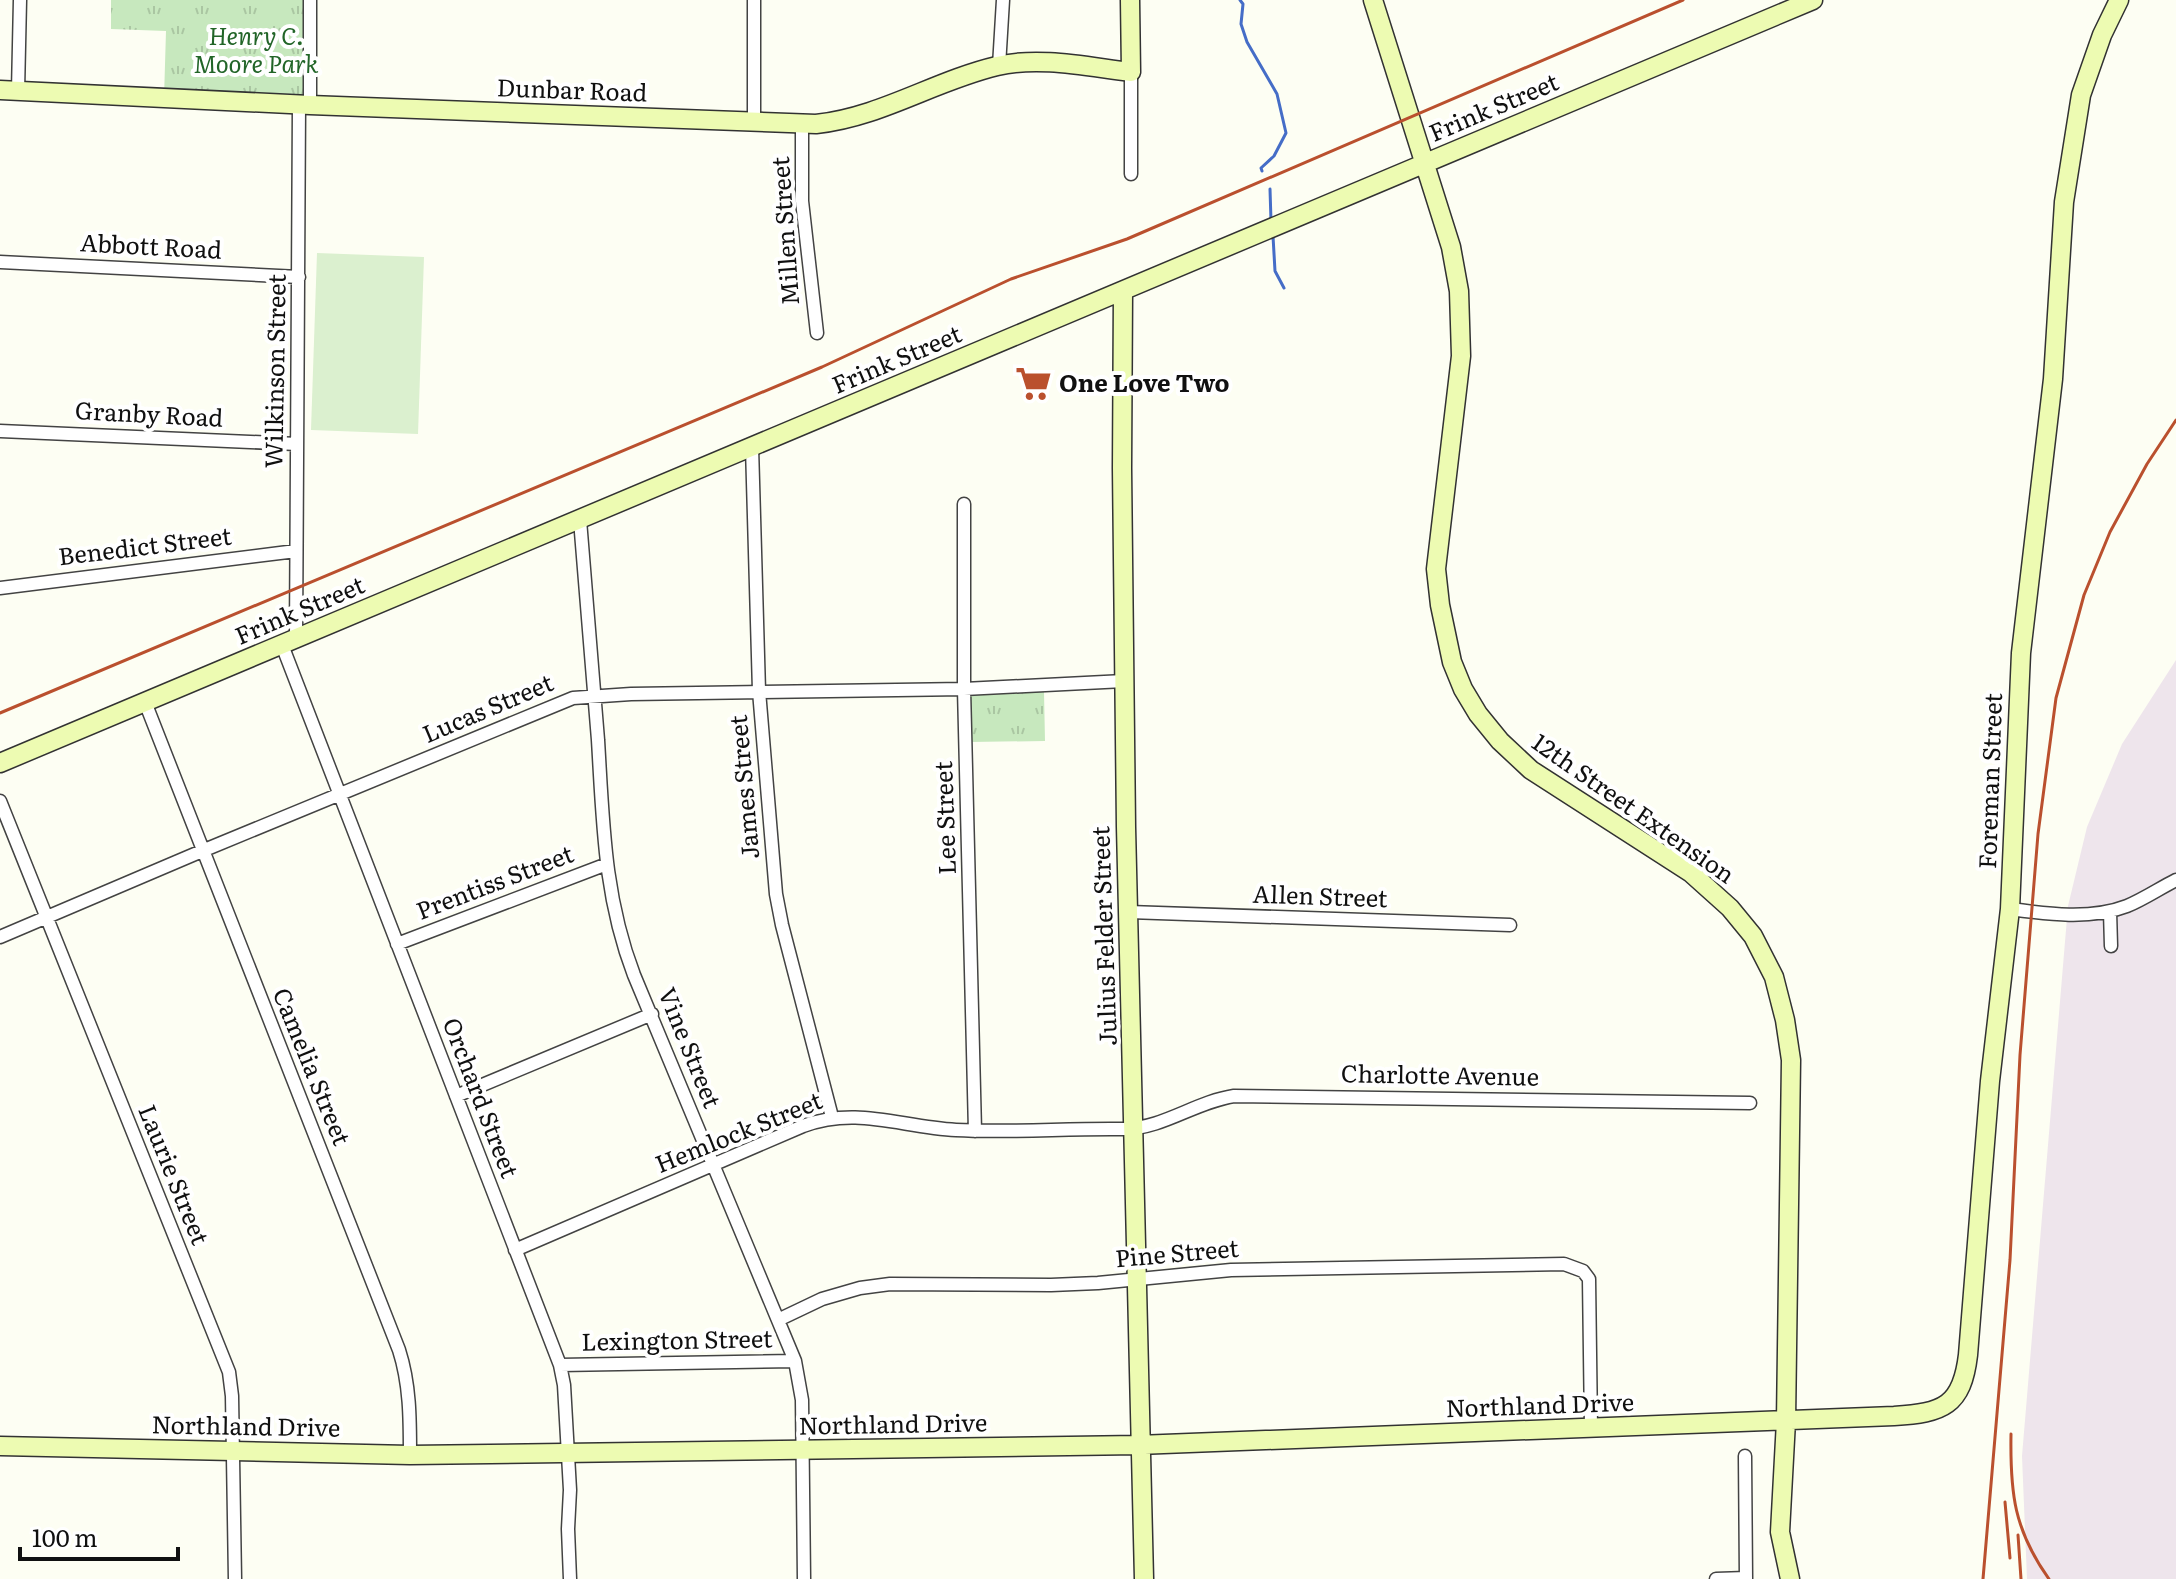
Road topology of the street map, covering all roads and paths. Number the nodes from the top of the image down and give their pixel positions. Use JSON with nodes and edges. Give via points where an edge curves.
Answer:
{"nodes":[{"id":1,"x":20,"y":0,"type":"edge"},
{"id":2,"x":310,"y":0,"type":"edge"},
{"id":3,"x":754,"y":0,"type":"edge"},
{"id":4,"x":1003,"y":0,"type":"edge"},
{"id":5,"x":1130,"y":0,"type":"edge"},
{"id":6,"x":1373,"y":0,"type":"edge"},
{"id":7,"x":1813,"y":0,"type":"edge"},
{"id":8,"x":2119,"y":0,"type":"edge"},
{"id":9,"x":999,"y":66,"type":"junction"},
{"id":10,"x":1131,"y":72,"type":"junction"},
{"id":11,"x":9,"y":91,"type":"edge"},
{"id":12,"x":305,"y":105,"type":"junction"},
{"id":13,"x":754,"y":122,"type":"junction"},
{"id":14,"x":802,"y":125,"type":"junction"},
{"id":15,"x":1424,"y":164,"type":"junction"},
{"id":16,"x":1131,"y":174,"type":"dead end"},
{"id":17,"x":0,"y":262,"type":"edge"},
{"id":18,"x":299,"y":277,"type":"junction"},
{"id":19,"x":1123,"y":291,"type":"junction"},
{"id":20,"x":817,"y":333,"type":"dead end"},
{"id":21,"x":0,"y":431,"type":"edge"},
{"id":22,"x":297,"y":444,"type":"junction"},
{"id":23,"x":752,"y":447,"type":"junction"},
{"id":24,"x":964,"y":504,"type":"dead end"},
{"id":25,"x":580,"y":520,"type":"junction"},
{"id":26,"x":296,"y":551,"type":"junction"},
{"id":27,"x":0,"y":588,"type":"edge"},
{"id":28,"x":289,"y":642,"type":"junction"},
{"id":29,"x":1124,"y":681,"type":"junction"},
{"id":30,"x":964,"y":689,"type":"junction"},
{"id":31,"x":759,"y":691,"type":"junction"},
{"id":32,"x":594,"y":696,"type":"junction"},
{"id":33,"x":145,"y":702,"type":"junction"},
{"id":34,"x":0,"y":763,"type":"edge"},
{"id":35,"x":339,"y":794,"type":"junction"},
{"id":36,"x":0,"y":801,"type":"edge"},
{"id":37,"x":202,"y":851,"type":"junction"},
{"id":38,"x":607,"y":864,"type":"junction"},
{"id":39,"x":2176,"y":880,"type":"edge"},
{"id":40,"x":2010,"y":909,"type":"junction"},
{"id":41,"x":2110,"y":911,"type":"junction"},
{"id":42,"x":1129,"y":912,"type":"junction"},
{"id":43,"x":46,"y":918,"type":"junction"},
{"id":44,"x":1510,"y":925,"type":"dead end"},
{"id":45,"x":0,"y":937,"type":"edge"},
{"id":46,"x":397,"y":944,"type":"junction"},
{"id":47,"x":2111,"y":946,"type":"dead end"},
{"id":48,"x":652,"y":1014,"type":"junction"},
{"id":49,"x":456,"y":1096,"type":"junction"},
{"id":50,"x":1750,"y":1103,"type":"dead end"},
{"id":51,"x":832,"y":1117,"type":"junction"},
{"id":52,"x":1135,"y":1129,"type":"junction"},
{"id":53,"x":975,"y":1131,"type":"junction"},
{"id":54,"x":714,"y":1165,"type":"junction"},
{"id":55,"x":515,"y":1250,"type":"junction"},
{"id":56,"x":1138,"y":1279,"type":"junction"},
{"id":57,"x":780,"y":1319,"type":"junction"},
{"id":58,"x":795,"y":1361,"type":"junction"},
{"id":59,"x":560,"y":1365,"type":"junction"},
{"id":60,"x":1786,"y":1421,"type":"junction"},
{"id":61,"x":1591,"y":1428,"type":"junction"},
{"id":62,"x":1142,"y":1445,"type":"junction"},
{"id":63,"x":0,"y":1446,"type":"edge"},
{"id":64,"x":803,"y":1450,"type":"junction"},
{"id":65,"x":231,"y":1451,"type":"junction"},
{"id":66,"x":568,"y":1454,"type":"junction"},
{"id":67,"x":410,"y":1455,"type":"junction"},
{"id":68,"x":1745,"y":1456,"type":"dead end"},
{"id":69,"x":1746,"y":1578,"type":"edge"},
{"id":70,"x":235,"y":1579,"type":"edge"},
{"id":71,"x":570,"y":1579,"type":"edge"},
{"id":72,"x":804,"y":1579,"type":"edge"},
{"id":73,"x":1144,"y":1579,"type":"edge"},
{"id":74,"x":1716,"y":1579,"type":"edge"},
{"id":75,"x":1790,"y":1579,"type":"edge"}],
"edges":[{"from":1,"to":11,"type":"street"},
{"from":2,"to":12,"type":"street","name":"Wilkinson Street"},
{"from":3,"to":13,"type":"street"},
{"from":4,"to":9,"type":"street"},
{"from":5,"to":10,"type":"street"},
{"from":6,"to":15,"type":"street","name":"12th Street Extension"},
{"from":7,"to":15,"type":"street","name":"Frink Street"},
{"from":8,"to":40,"type":"street","name":"Foreman Street","via":[[2081,95],[2071,143],[2052,393],[2021,653]]},
{"from":9,"to":10,"type":"street","name":"Dunbar Road","via":[[1042,62]]},
{"from":9,"to":14,"type":"street","name":"Dunbar Road","via":[[883,109]]},
{"from":10,"to":16,"type":"street"},
{"from":11,"to":12,"type":"street","name":"Dunbar Road"},
{"from":12,"to":13,"type":"street","name":"Dunbar Road"},
{"from":12,"to":18,"type":"street","name":"Wilkinson Street"},
{"from":13,"to":14,"type":"street","name":"Dunbar Road"},
{"from":14,"to":20,"type":"street","name":"Millen Street","via":[[802,201]]},
{"from":15,"to":19,"type":"street","name":"Frink Street"},
{"from":15,"to":60,"type":"street","name":"12th Street Extension","via":[[1459,291],[1461,356],[1436,569],[1457,675],[1478,714],[1531,770],[1670,858],[1730,908],[1753,936],[1774,977],[1791,1060]]},
{"from":17,"to":18,"type":"street","name":"Abbott Road"},
{"from":18,"to":22,"type":"street","name":"Wilkinson Street"},
{"from":19,"to":23,"type":"street","name":"Frink Street"},
{"from":19,"to":29,"type":"street","name":"Julius Felder Street"},
{"from":21,"to":22,"type":"street","name":"Granby Road"},
{"from":22,"to":26,"type":"street","name":"Wilkinson Street"},
{"from":23,"to":25,"type":"street","name":"Frink Street"},
{"from":23,"to":31,"type":"street","name":"James Street"},
{"from":24,"to":30,"type":"street","name":"Lee Street"},
{"from":25,"to":28,"type":"street","name":"Frink Street"},
{"from":25,"to":32,"type":"street","name":"Vine Street"},
{"from":26,"to":27,"type":"street","name":"Benedict Street"},
{"from":26,"to":28,"type":"street","name":"Wilkinson Street"},
{"from":28,"to":33,"type":"street","name":"Frink Street"},
{"from":28,"to":35,"type":"street","name":"Orchard Street"},
{"from":29,"to":30,"type":"street","name":"Lucas Street"},
{"from":29,"to":42,"type":"street","name":"Julius Felder Street"},
{"from":30,"to":31,"type":"street","name":"Lucas Street"},
{"from":30,"to":53,"type":"street","name":"Lee Street"},
{"from":31,"to":32,"type":"street","name":"Lucas Street"},
{"from":31,"to":51,"type":"street","name":"James Street","via":[[776,894]]},
{"from":32,"to":35,"type":"street","name":"Lucas Street","via":[[562,701]]},
{"from":32,"to":38,"type":"street","name":"Vine Street"},
{"from":33,"to":34,"type":"street","name":"Frink Street"},
{"from":33,"to":37,"type":"street","name":"Camelia Street"},
{"from":35,"to":37,"type":"street","name":"Lucas Street"},
{"from":35,"to":46,"type":"street","name":"Orchard Street"},
{"from":36,"to":43,"type":"street","name":"Laurie Street"},
{"from":37,"to":43,"type":"street","name":"Lucas Street"},
{"from":37,"to":67,"type":"street","name":"Camelia Street","via":[[399,1350],[407,1380]]},
{"from":38,"to":46,"type":"street","name":"Prentiss Street"},
{"from":38,"to":48,"type":"street","name":"Vine Street","via":[[623,946]]},
{"from":39,"to":41,"type":"street"},
{"from":40,"to":41,"type":"street","via":[[2059,914]]},
{"from":40,"to":60,"type":"street","name":"Foreman Street","via":[[1967,1369],[1955,1397],[1924,1414]]},
{"from":41,"to":47,"type":"street"},
{"from":42,"to":44,"type":"street","name":"Allen Street"},
{"from":42,"to":52,"type":"street","name":"Julius Felder Street"},
{"from":43,"to":45,"type":"street","name":"Lucas Street"},
{"from":43,"to":65,"type":"street","name":"Laurie Street","via":[[225,1361],[232,1396]]},
{"from":46,"to":49,"type":"street","name":"Orchard Street"},
{"from":48,"to":49,"type":"street"},
{"from":48,"to":54,"type":"street","name":"Vine Street"},
{"from":49,"to":55,"type":"street","name":"Orchard Street"},
{"from":50,"to":52,"type":"street","name":"Charlotte Avenue","via":[[1234,1096]]},
{"from":51,"to":53,"type":"street","name":"Hemlock Street"},
{"from":51,"to":54,"type":"street","name":"Hemlock Street"},
{"from":52,"to":53,"type":"street","name":"Hemlock Street"},
{"from":52,"to":56,"type":"street","name":"Julius Felder Street"},
{"from":54,"to":55,"type":"street","name":"Hemlock Street"},
{"from":54,"to":57,"type":"street","name":"Vine Street"},
{"from":55,"to":59,"type":"street","name":"Orchard Street"},
{"from":56,"to":57,"type":"street","name":"Pine Street","via":[[1051,1285],[890,1284],[822,1299]]},
{"from":56,"to":61,"type":"street","name":"Pine Street","via":[[1231,1270],[1564,1264],[1589,1279]]},
{"from":56,"to":62,"type":"street","name":"Julius Felder Street"},
{"from":57,"to":58,"type":"street","name":"Vine Street"},
{"from":58,"to":59,"type":"street","name":"Lexington Street"},
{"from":58,"to":64,"type":"street","name":"Vine Street"},
{"from":59,"to":66,"type":"street","name":"Orchard Street"},
{"from":60,"to":61,"type":"street","name":"Northland Drive"},
{"from":60,"to":75,"type":"street","name":"12th Street Extension","via":[[1780,1532]]},
{"from":61,"to":62,"type":"street","name":"Northland Drive"},
{"from":62,"to":64,"type":"street","name":"Northland Drive"},
{"from":62,"to":73,"type":"street","name":"Julius Felder Street"},
{"from":63,"to":65,"type":"street","name":"Northland Drive"},
{"from":64,"to":66,"type":"street","name":"Northland Drive"},
{"from":64,"to":72,"type":"street","name":"Vine Street"},
{"from":65,"to":67,"type":"street","name":"Northland Drive"},
{"from":65,"to":70,"type":"street","name":"Laurie Street"},
{"from":66,"to":67,"type":"street","name":"Northland Drive"},
{"from":66,"to":71,"type":"street","name":"Orchard Street"},
{"from":68,"to":69,"type":"street"},
{"from":69,"to":74,"type":"street"}]}
